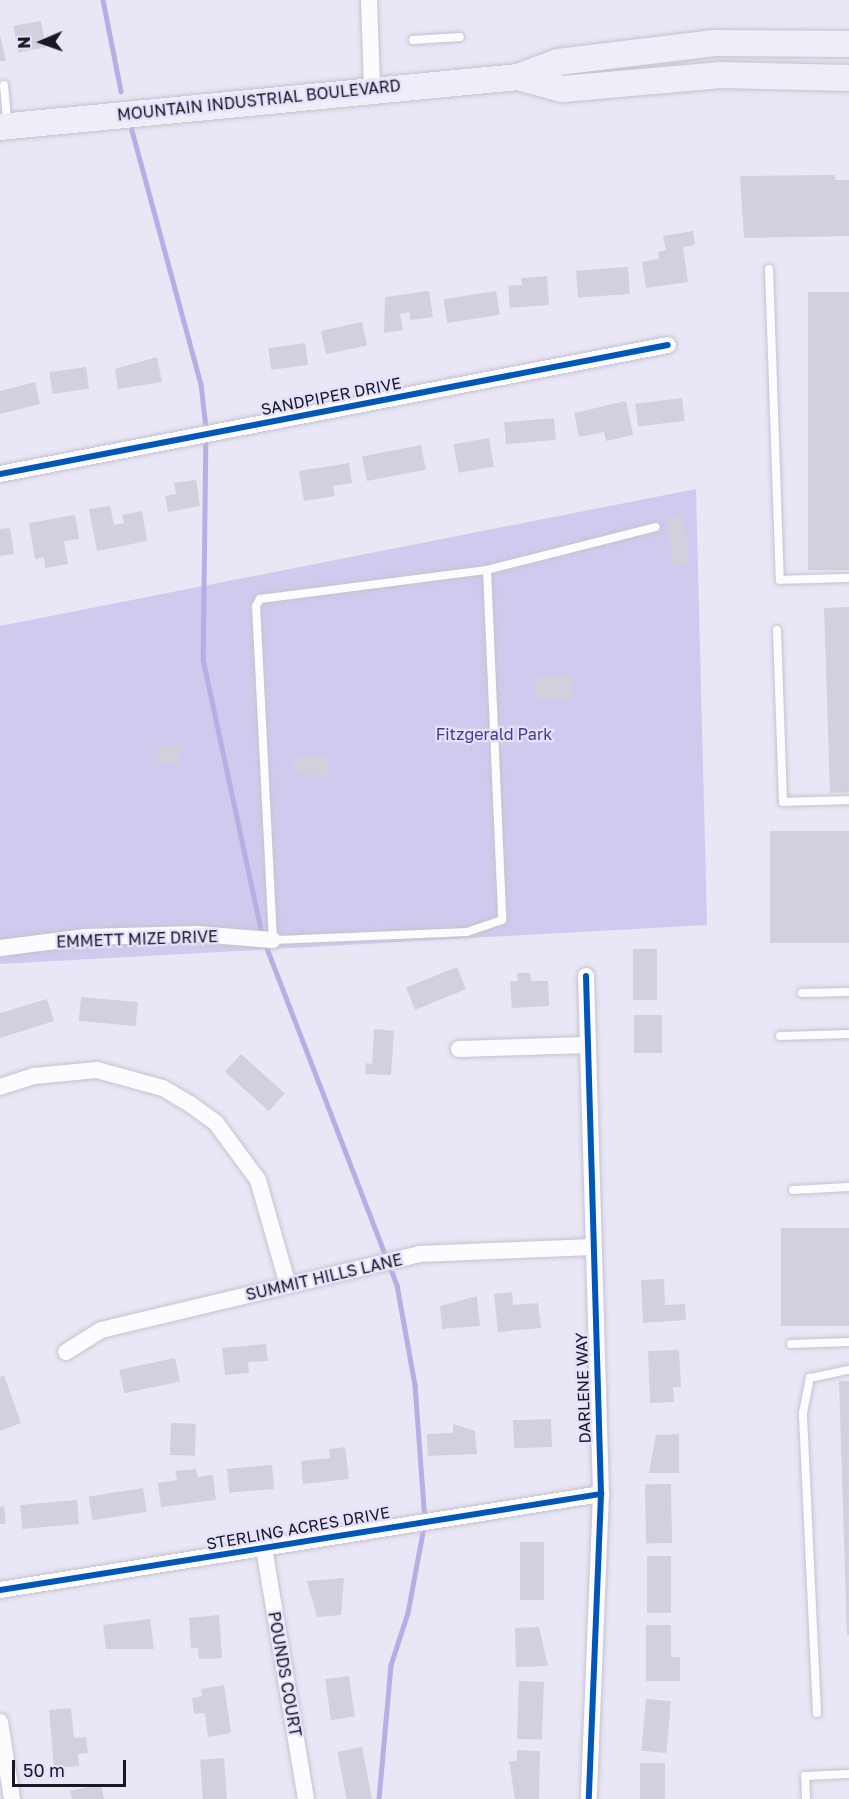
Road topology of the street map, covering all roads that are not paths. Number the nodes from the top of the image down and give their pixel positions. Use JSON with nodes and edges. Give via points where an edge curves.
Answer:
{"nodes":[{"id":1,"x":369,"y":0,"type":"edge"},
{"id":2,"x":460,"y":37,"type":"dead end"},
{"id":3,"x":413,"y":40,"type":"dead end"},
{"id":4,"x":849,"y":44,"type":"edge"},
{"id":5,"x":518,"y":77,"type":"junction"},
{"id":6,"x":849,"y":78,"type":"edge"},
{"id":7,"x":4,"y":85,"type":"dead end"},
{"id":8,"x":372,"y":88,"type":"junction"},
{"id":9,"x":4,"y":127,"type":"edge"},
{"id":10,"x":769,"y":269,"type":"dead end"},
{"id":11,"x":668,"y":345,"type":"dead end"},
{"id":12,"x":0,"y":474,"type":"edge"},
{"id":13,"x":656,"y":527,"type":"dead end"},
{"id":14,"x":487,"y":570,"type":"junction"},
{"id":15,"x":849,"y":578,"type":"edge"},
{"id":16,"x":777,"y":630,"type":"dead end"},
{"id":17,"x":849,"y":800,"type":"edge"},
{"id":18,"x":273,"y":940,"type":"junction"},
{"id":19,"x":0,"y":948,"type":"edge"},
{"id":20,"x":586,"y":976,"type":"dead end"},
{"id":21,"x":849,"y":992,"type":"edge"},
{"id":22,"x":802,"y":993,"type":"dead end"},
{"id":23,"x":849,"y":1034,"type":"edge"},
{"id":24,"x":780,"y":1036,"type":"dead end"},
{"id":25,"x":587,"y":1046,"type":"junction"},
{"id":26,"x":459,"y":1049,"type":"dead end"},
{"id":27,"x":0,"y":1087,"type":"edge"},
{"id":28,"x":849,"y":1187,"type":"edge"},
{"id":29,"x":793,"y":1190,"type":"dead end"},
{"id":30,"x":591,"y":1247,"type":"junction"},
{"id":31,"x":288,"y":1285,"type":"junction"},
{"id":32,"x":849,"y":1342,"type":"edge"},
{"id":33,"x":791,"y":1344,"type":"dead end"},
{"id":34,"x":66,"y":1352,"type":"dead end"},
{"id":35,"x":849,"y":1370,"type":"edge"},
{"id":36,"x":601,"y":1494,"type":"junction"},
{"id":37,"x":264,"y":1548,"type":"junction"},
{"id":38,"x":0,"y":1590,"type":"edge"},
{"id":39,"x":817,"y":1713,"type":"dead end"},
{"id":40,"x":0,"y":1722,"type":"edge"},
{"id":41,"x":849,"y":1774,"type":"edge"},
{"id":42,"x":12,"y":1799,"type":"edge"},
{"id":43,"x":306,"y":1799,"type":"edge"},
{"id":44,"x":589,"y":1799,"type":"edge"},
{"id":45,"x":806,"y":1799,"type":"edge"}],
"edges":[{"from":1,"to":8,"type":"street"},
{"from":2,"to":3,"type":"lane"},
{"from":4,"to":5,"type":"main road","name":"MOUNTAIN INDUSTRIAL BOULEVARD","via":[[715,43],[558,62]]},
{"from":5,"to":6,"type":"main road","name":"MOUNTAIN INDUSTRIAL BOULEVARD","via":[[562,89],[721,75]]},
{"from":5,"to":8,"type":"main road","name":"MOUNTAIN INDUSTRIAL BOULEVARD"},
{"from":7,"to":9,"type":"lane"},
{"from":8,"to":9,"type":"main road","name":"MOUNTAIN INDUSTRIAL BOULEVARD"},
{"from":10,"to":15,"type":"lane","via":[[780,580]]},
{"from":11,"to":12,"type":"street","name":"SANDPIPER DRIVE"},
{"from":13,"to":14,"type":"lane"},
{"from":14,"to":18,"type":"lane","via":[[269,596],[256,606]]},
{"from":14,"to":18,"type":"lane","via":[[502,920],[467,932]]},
{"from":16,"to":17,"type":"lane","via":[[783,802]]},
{"from":18,"to":19,"type":"street","name":"EMMETT MIZE DRIVE","via":[[198,934],[97,937]]},
{"from":20,"to":25,"type":"street","name":"DARLENE WAY"},
{"from":21,"to":22,"type":"lane"},
{"from":23,"to":24,"type":"lane"},
{"from":25,"to":26,"type":"street"},
{"from":25,"to":30,"type":"street","name":"DARLENE WAY"},
{"from":27,"to":31,"type":"street","via":[[34,1076],[97,1070],[163,1088],[190,1104],[216,1123],[258,1180]]},
{"from":28,"to":29,"type":"lane"},
{"from":30,"to":31,"type":"street","name":"SUMMIT HILLS LANE","via":[[420,1254]]},
{"from":30,"to":36,"type":"street","name":"DARLENE WAY"},
{"from":31,"to":34,"type":"street","name":"SUMMIT HILLS LANE","via":[[101,1330]]},
{"from":32,"to":33,"type":"lane"},
{"from":35,"to":39,"type":"lane","via":[[810,1378],[803,1413]]},
{"from":36,"to":37,"type":"street","name":"STERLING ACRES DRIVE"},
{"from":36,"to":44,"type":"street","name":"DARLENE WAY"},
{"from":37,"to":38,"type":"street","name":"STERLING ACRES DRIVE"},
{"from":37,"to":43,"type":"street","name":"POUNDS COURT"},
{"from":40,"to":42,"type":"street"},
{"from":41,"to":45,"type":"lane","via":[[804,1776]]}]}
